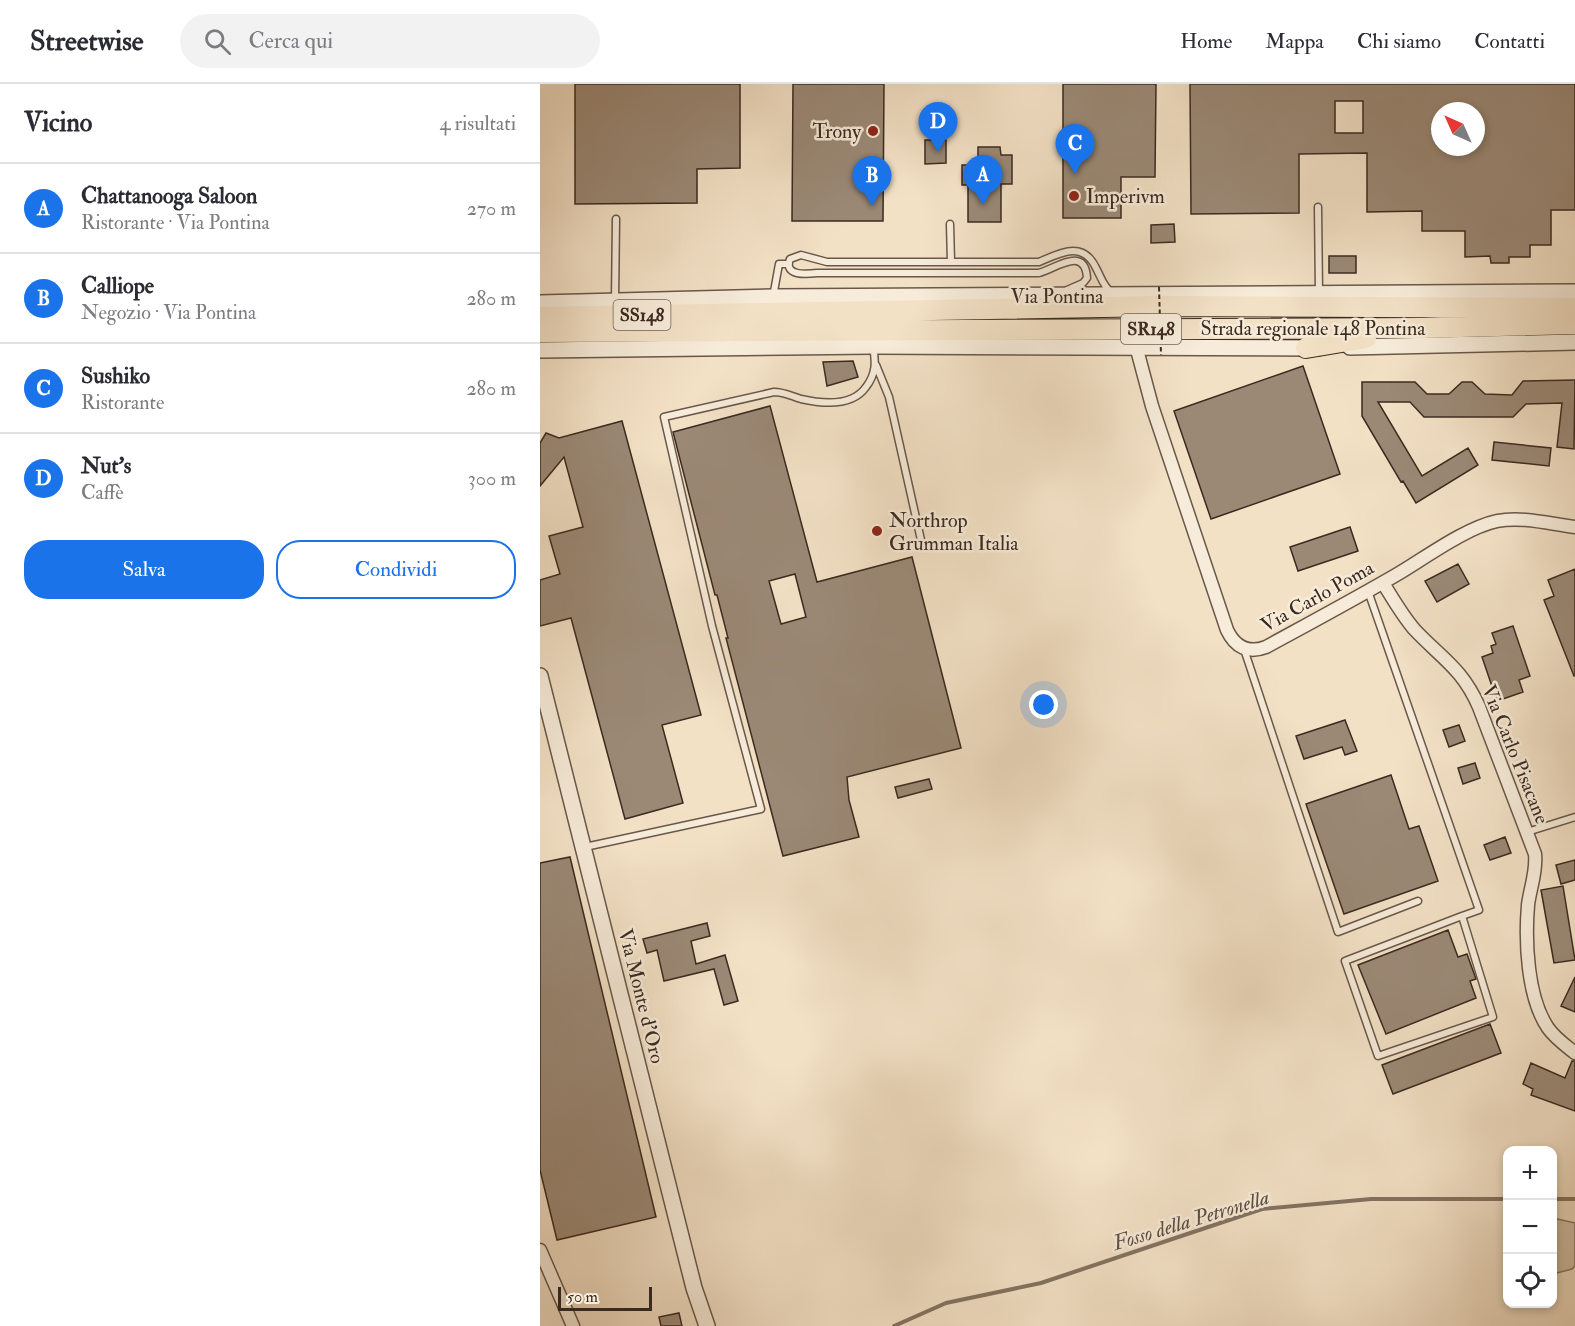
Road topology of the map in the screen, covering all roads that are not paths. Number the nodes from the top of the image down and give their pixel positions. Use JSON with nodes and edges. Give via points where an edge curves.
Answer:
{"nodes":[{"id":1,"x":1318,"y":207,"type":"dead end"},
{"id":2,"x":616,"y":219,"type":"dead end"},
{"id":3,"x":950,"y":224,"type":"dead end"},
{"id":4,"x":951,"y":262,"type":"junction"},
{"id":5,"x":788,"y":264,"type":"junction"},
{"id":6,"x":1319,"y":294,"type":"junction"},
{"id":7,"x":1574,"y":295,"type":"edge"},
{"id":8,"x":996,"y":296,"type":"junction"},
{"id":9,"x":1117,"y":296,"type":"junction"},
{"id":10,"x":773,"y":297,"type":"junction"},
{"id":11,"x":615,"y":302,"type":"junction"},
{"id":12,"x":540,"y":303,"type":"edge"},
{"id":13,"x":744,"y":314,"type":"joint"},
{"id":14,"x":540,"y":317,"type":"edge"},
{"id":15,"x":1575,"y":324,"type":"edge"},
{"id":16,"x":1423,"y":328,"type":"junction"},
{"id":17,"x":727,"y":331,"type":"joint"},
{"id":18,"x":540,"y":333,"type":"edge"},
{"id":19,"x":1575,"y":342,"type":"edge"},
{"id":20,"x":873,"y":346,"type":"junction"},
{"id":21,"x":1136,"y":346,"type":"junction"},
{"id":22,"x":1306,"y":348,"type":"junction"},
{"id":23,"x":540,"y":350,"type":"edge"},
{"id":24,"x":876,"y":365,"type":"junction"},
{"id":25,"x":1575,"y":526,"type":"edge"},
{"id":26,"x":921,"y":540,"type":"dead end"},
{"id":27,"x":1383,"y":583,"type":"junction"},
{"id":28,"x":1368,"y":591,"type":"junction"},
{"id":29,"x":1244,"y":649,"type":"junction"},
{"id":30,"x":540,"y":676,"type":"edge"},
{"id":31,"x":544,"y":711,"type":"edge"},
{"id":32,"x":1575,"y":817,"type":"edge"},
{"id":33,"x":1527,"y":832,"type":"junction"},
{"id":34,"x":583,"y":848,"type":"junction"},
{"id":35,"x":1418,"y":901,"type":"dead end"},
{"id":36,"x":1462,"y":916,"type":"junction"},
{"id":37,"x":1575,"y":1053,"type":"edge"},
{"id":38,"x":540,"y":1250,"type":"edge"},
{"id":39,"x":573,"y":1326,"type":"edge"},
{"id":40,"x":707,"y":1326,"type":"edge"}],
"edges":[{"from":1,"to":6,"type":"lane"},
{"from":2,"to":11,"type":"lane"},
{"from":3,"to":4,"type":"lane"},
{"from":4,"to":5,"type":"lane","via":[[827,262],[801,255]]},
{"from":4,"to":9,"type":"lane","via":[[1039,262],[1073,250],[1091,258],[1107,289]]},
{"from":5,"to":8,"type":"lane","via":[[801,275],[1039,273],[1072,260],[1080,262],[1087,273],[1083,283],[1072,289],[1017,291]]},
{"from":5,"to":10,"type":"lane","via":[[778,264]]},
{"from":6,"to":7,"type":"street","name":"Via Pontina"},
{"from":6,"to":9,"type":"street","name":"Via Pontina"},
{"from":7,"to":13,"type":"highway","name":"Strada regionale 148 Pontina","number":"SR148"},
{"from":8,"to":9,"type":"street","name":"Via Pontina"},
{"from":8,"to":10,"type":"street","name":"Via Pontina"},
{"from":10,"to":11,"type":"street","name":"Via Pontina"},
{"from":11,"to":12,"type":"street","name":"Via Pontina"},
{"from":13,"to":14,"type":"highway","number":"SS148"},
{"from":15,"to":16,"type":"highway","name":"Strada regionale 148 Pontina","number":"SR148"},
{"from":16,"to":17,"type":"highway","name":"Strada regionale 148 Pontina","number":"SR148"},
{"from":16,"to":22,"type":"highway"},
{"from":17,"to":18,"type":"highway","number":"SS148"},
{"from":19,"to":22,"type":"street"},
{"from":20,"to":21,"type":"street"},
{"from":20,"to":23,"type":"street"},
{"from":20,"to":24,"type":"lane"},
{"from":21,"to":22,"type":"street"},
{"from":21,"to":29,"type":"street","name":"Via Carlo Poma","via":[[1152,406],[1227,630]]},
{"from":24,"to":26,"type":"lane","via":[[889,397]]},
{"from":24,"to":34,"type":"lane","via":[[868,386],[849,401],[810,400],[774,392],[664,417],[712,626],[761,809]]},
{"from":25,"to":27,"type":"street","name":"Via Carlo Poma","via":[[1514,520],[1491,523]]},
{"from":27,"to":28,"type":"street","name":"Via Carlo Poma"},
{"from":27,"to":33,"type":"street","name":"Via Carlo Pisacane","via":[[1406,620],[1470,687]]},
{"from":28,"to":29,"type":"street","name":"Via Carlo Poma","via":[[1266,647]]},
{"from":28,"to":36,"type":"lane","via":[[1479,910]]},
{"from":29,"to":35,"type":"lane","via":[[1338,932]]},
{"from":30,"to":31,"type":"street","name":"Via Monte d'Oro"},
{"from":31,"to":34,"type":"street","name":"Via Monte d'Oro"},
{"from":32,"to":33,"type":"lane"},
{"from":33,"to":37,"type":"street","name":"Via Carlo Pisacane","via":[[1536,861],[1527,928],[1534,993],[1547,1026]]},
{"from":34,"to":40,"type":"street","name":"Via Monte d'Oro"},
{"from":36,"to":36,"type":"lane","via":[[1493,1017],[1378,1056],[1345,961]]},
{"from":38,"to":39,"type":"street"}]}
